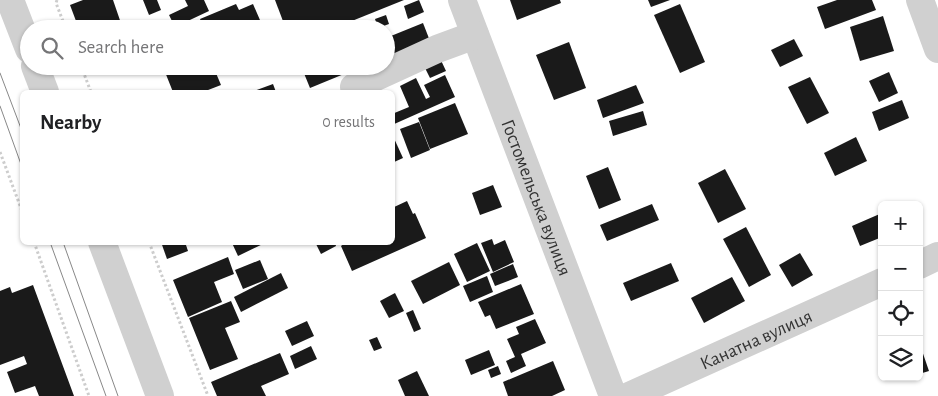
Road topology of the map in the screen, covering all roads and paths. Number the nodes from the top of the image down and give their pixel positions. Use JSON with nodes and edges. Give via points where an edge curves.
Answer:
{"nodes":[{"id":1,"x":57,"y":0,"type":"edge"},
{"id":2,"x":462,"y":0,"type":"edge"},
{"id":3,"x":920,"y":0,"type":"edge"},
{"id":4,"x":19,"y":2,"type":"edge"},
{"id":5,"x":23,"y":20,"type":"edge"},
{"id":6,"x":63,"y":20,"type":"edge"},
{"id":7,"x":475,"y":35,"type":"junction"},
{"id":8,"x":938,"y":50,"type":"edge"},
{"id":9,"x":395,"y":68,"type":"edge"},
{"id":10,"x":38,"y":75,"type":"edge"},
{"id":11,"x":84,"y":75,"type":"edge"},
{"id":12,"x":380,"y":75,"type":"edge"},
{"id":13,"x":354,"y":87,"type":"dead end"},
{"id":14,"x":44,"y":90,"type":"edge"},
{"id":15,"x":90,"y":90,"type":"edge"},
{"id":16,"x":0,"y":152,"type":"edge"},
{"id":17,"x":20,"y":206,"type":"edge"},
{"id":18,"x":35,"y":245,"type":"edge"},
{"id":19,"x":103,"y":245,"type":"edge"},
{"id":20,"x":150,"y":245,"type":"edge"},
{"id":21,"x":938,"y":256,"type":"edge"},
{"id":22,"x":923,"y":263,"type":"edge"},
{"id":23,"x":878,"y":284,"type":"edge"},
{"id":24,"x":89,"y":396,"type":"edge"},
{"id":25,"x":160,"y":396,"type":"edge"},
{"id":26,"x":208,"y":396,"type":"edge"},
{"id":27,"x":613,"y":396,"type":"edge"},
{"id":28,"x":629,"y":396,"type":"edge"}],
"edges":[{"from":1,"to":6,"type":"path"},
{"from":2,"to":7,"type":"street","name":"Гостомельська вулиця"},
{"from":3,"to":8,"type":"street"},
{"from":4,"to":5,"type":"street"},
{"from":7,"to":9,"type":"street"},
{"from":7,"to":27,"type":"street","name":"Гостомельська вулиця"},
{"from":10,"to":14,"type":"street"},
{"from":11,"to":15,"type":"path"},
{"from":12,"to":13,"type":"street"},
{"from":16,"to":17,"type":"path"},
{"from":18,"to":24,"type":"path"},
{"from":19,"to":25,"type":"street"},
{"from":20,"to":26,"type":"path"},
{"from":21,"to":22,"type":"street"},
{"from":23,"to":28,"type":"street","name":"Канатна вулиця"}]}
